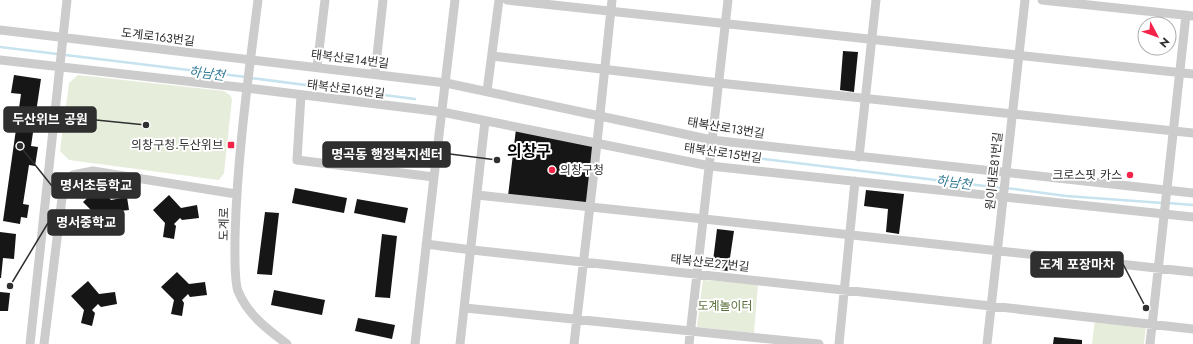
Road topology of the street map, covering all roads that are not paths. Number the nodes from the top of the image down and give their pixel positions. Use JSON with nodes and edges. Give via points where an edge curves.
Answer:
{"nodes":[{"id":1,"x":67,"y":0,"type":"edge"},
{"id":2,"x":258,"y":0,"type":"edge"},
{"id":3,"x":325,"y":0,"type":"edge"},
{"id":4,"x":383,"y":0,"type":"edge"},
{"id":5,"x":455,"y":0,"type":"edge"},
{"id":6,"x":499,"y":0,"type":"edge"},
{"id":7,"x":507,"y":0,"type":"edge"},
{"id":8,"x":612,"y":0,"type":"edge"},
{"id":9,"x":728,"y":0,"type":"edge"},
{"id":10,"x":876,"y":0,"type":"edge"},
{"id":11,"x":1025,"y":0,"type":"edge"},
{"id":12,"x":1042,"y":0,"type":"edge"},
{"id":13,"x":611,"y":12,"type":"junction"},
{"id":14,"x":1189,"y":15,"type":"edge"},
{"id":15,"x":726,"y":24,"type":"junction"},
{"id":16,"x":0,"y":30,"type":"edge"},
{"id":17,"x":62,"y":40,"type":"junction"},
{"id":18,"x":872,"y":40,"type":"junction"},
{"id":19,"x":492,"y":56,"type":"junction"},
{"id":20,"x":1019,"y":56,"type":"junction"},
{"id":21,"x":0,"y":60,"type":"edge"},
{"id":22,"x":250,"y":62,"type":"junction"},
{"id":23,"x":60,"y":63,"type":"junction"},
{"id":24,"x":317,"y":67,"type":"junction"},
{"id":25,"x":604,"y":70,"type":"junction"},
{"id":26,"x":1180,"y":73,"type":"junction"},
{"id":27,"x":375,"y":74,"type":"junction"},
{"id":28,"x":1193,"y":74,"type":"edge"},
{"id":29,"x":719,"y":83,"type":"junction"},
{"id":30,"x":446,"y":85,"type":"junction"},
{"id":31,"x":248,"y":86,"type":"junction"},
{"id":32,"x":487,"y":91,"type":"junction"},
{"id":33,"x":301,"y":95,"type":"junction"},
{"id":34,"x":865,"y":98,"type":"junction"},
{"id":35,"x":442,"y":111,"type":"junction"},
{"id":36,"x":1012,"y":114,"type":"junction"},
{"id":37,"x":599,"y":116,"type":"junction"},
{"id":38,"x":485,"y":121,"type":"junction"},
{"id":39,"x":1174,"y":131,"type":"junction"},
{"id":40,"x":1193,"y":133,"type":"edge"},
{"id":41,"x":712,"y":140,"type":"junction"},
{"id":42,"x":596,"y":143,"type":"junction"},
{"id":43,"x":858,"y":157,"type":"junction"},
{"id":44,"x":710,"y":166,"type":"junction"},
{"id":45,"x":1006,"y":176,"type":"junction"},
{"id":46,"x":434,"y":177,"type":"junction"},
{"id":47,"x":855,"y":181,"type":"junction"},
{"id":48,"x":1167,"y":193,"type":"junction"},
{"id":49,"x":1193,"y":193,"type":"edge"},
{"id":50,"x":236,"y":194,"type":"junction"},
{"id":51,"x":1003,"y":195,"type":"junction"},
{"id":52,"x":477,"y":196,"type":"junction"},
{"id":53,"x":590,"y":207,"type":"junction"},
{"id":54,"x":1165,"y":212,"type":"junction"},
{"id":55,"x":1193,"y":217,"type":"edge"},
{"id":56,"x":704,"y":218,"type":"junction"},
{"id":57,"x":850,"y":235,"type":"junction"},
{"id":58,"x":426,"y":244,"type":"junction"},
{"id":59,"x":472,"y":250,"type":"junction"},
{"id":60,"x":997,"y":251,"type":"junction"},
{"id":61,"x":584,"y":262,"type":"junction"},
{"id":62,"x":1158,"y":268,"type":"junction"},
{"id":63,"x":1193,"y":272,"type":"edge"},
{"id":64,"x":698,"y":274,"type":"junction"},
{"id":65,"x":844,"y":290,"type":"junction"},
{"id":66,"x":991,"y":306,"type":"junction"},
{"id":67,"x":465,"y":308,"type":"junction"},
{"id":68,"x":577,"y":319,"type":"junction"},
{"id":69,"x":1152,"y":324,"type":"junction"},
{"id":70,"x":1193,"y":329,"type":"edge"},
{"id":71,"x":691,"y":331,"type":"junction"},
{"id":72,"x":30,"y":344,"type":"edge"},
{"id":73,"x":44,"y":344,"type":"edge"},
{"id":74,"x":287,"y":344,"type":"edge"},
{"id":75,"x":415,"y":344,"type":"edge"},
{"id":76,"x":460,"y":344,"type":"edge"},
{"id":77,"x":574,"y":344,"type":"edge"},
{"id":78,"x":689,"y":344,"type":"edge"},
{"id":79,"x":819,"y":344,"type":"edge"},
{"id":80,"x":839,"y":344,"type":"edge"},
{"id":81,"x":987,"y":344,"type":"edge"},
{"id":82,"x":1150,"y":344,"type":"edge"}],
"edges":[{"from":1,"to":17,"type":"street"},
{"from":2,"to":22,"type":"street"},
{"from":3,"to":24,"type":"street"},
{"from":4,"to":27,"type":"street"},
{"from":5,"to":30,"type":"street"},
{"from":6,"to":19,"type":"street"},
{"from":7,"to":13,"type":"street"},
{"from":8,"to":13,"type":"street"},
{"from":9,"to":15,"type":"street"},
{"from":10,"to":18,"type":"street"},
{"from":11,"to":20,"type":"street","name":"원이대로81번길"},
{"from":12,"to":14,"type":"street"},
{"from":13,"to":15,"type":"street"},
{"from":13,"to":25,"type":"street"},
{"from":14,"to":26,"type":"street"},
{"from":15,"to":18,"type":"street"},
{"from":15,"to":29,"type":"street"},
{"from":16,"to":17,"type":"street","name":"도계로163번길"},
{"from":17,"to":22,"type":"street","name":"도계로163번길"},
{"from":17,"to":23,"type":"street"},
{"from":18,"to":20,"type":"street"},
{"from":18,"to":34,"type":"street"},
{"from":19,"to":25,"type":"street"},
{"from":19,"to":32,"type":"street"},
{"from":20,"to":26,"type":"street"},
{"from":20,"to":36,"type":"street","name":"원이대로81번길"},
{"from":21,"to":23,"type":"street","name":"태복산로16번길"},
{"from":22,"to":24,"type":"street","name":"태복산로14번길"},
{"from":22,"to":31,"type":"street","name":"도계로"},
{"from":23,"to":31,"type":"street","name":"태복산로16번길"},
{"from":23,"to":72,"type":"street"},
{"from":24,"to":27,"type":"street","name":"태복산로14번길"},
{"from":25,"to":29,"type":"street"},
{"from":25,"to":37,"type":"street"},
{"from":26,"to":28,"type":"street"},
{"from":26,"to":39,"type":"street"},
{"from":27,"to":30,"type":"street","name":"태복산로14번길"},
{"from":29,"to":34,"type":"street"},
{"from":29,"to":41,"type":"street"},
{"from":30,"to":32,"type":"street","name":"태복산로13번길"},
{"from":30,"to":35,"type":"street"},
{"from":31,"to":33,"type":"street","name":"태복산로16번길"},
{"from":31,"to":50,"type":"street","name":"도계로"},
{"from":32,"to":37,"type":"street","name":"태복산로13번길"},
{"from":33,"to":35,"type":"street","name":"태복산로16번길"},
{"from":33,"to":46,"type":"street","via":[[297,160]]},
{"from":34,"to":36,"type":"street"},
{"from":34,"to":43,"type":"street"},
{"from":35,"to":38,"type":"street","name":"태복산로15번길"},
{"from":35,"to":46,"type":"street"},
{"from":36,"to":39,"type":"street"},
{"from":36,"to":45,"type":"street","name":"원이대로81번길"},
{"from":37,"to":41,"type":"street","name":"태복산로13번길"},
{"from":37,"to":42,"type":"street"},
{"from":38,"to":42,"type":"street","name":"태복산로15번길"},
{"from":38,"to":52,"type":"street"},
{"from":39,"to":40,"type":"street"},
{"from":39,"to":48,"type":"street"},
{"from":41,"to":43,"type":"street","name":"태복산로13번길"},
{"from":41,"to":44,"type":"street"},
{"from":42,"to":44,"type":"street","name":"태복산로15번길"},
{"from":42,"to":53,"type":"street"},
{"from":43,"to":45,"type":"street","name":"태복산로13번길"},
{"from":44,"to":47,"type":"street","name":"태복산로15번길"},
{"from":44,"to":56,"type":"street"},
{"from":45,"to":48,"type":"street","name":"태복산로13번길"},
{"from":45,"to":51,"type":"street","name":"원이대로81번길"},
{"from":46,"to":58,"type":"street"},
{"from":47,"to":51,"type":"street","name":"태복산로15번길"},
{"from":47,"to":57,"type":"street"},
{"from":48,"to":49,"type":"street","name":"태복산로13번길"},
{"from":48,"to":54,"type":"street"},
{"from":50,"to":73,"type":"street","via":[[92,171],[73,175],[64,182]]},
{"from":50,"to":74,"type":"street","name":"도계로","via":[[235,257],[238,290],[252,315]]},
{"from":51,"to":54,"type":"street","name":"태복산로15번길"},
{"from":51,"to":60,"type":"street","name":"원이대로81번길"},
{"from":52,"to":53,"type":"street"},
{"from":52,"to":59,"type":"street"},
{"from":53,"to":56,"type":"street"},
{"from":53,"to":61,"type":"street"},
{"from":54,"to":55,"type":"street","name":"태복산로15번길"},
{"from":54,"to":62,"type":"street"},
{"from":56,"to":57,"type":"street"},
{"from":56,"to":64,"type":"street"},
{"from":57,"to":60,"type":"street"},
{"from":57,"to":65,"type":"street"},
{"from":58,"to":59,"type":"street","name":"태복산로27번길"},
{"from":58,"to":75,"type":"street"},
{"from":59,"to":61,"type":"street","name":"태복산로27번길"},
{"from":59,"to":67,"type":"street"},
{"from":60,"to":62,"type":"street"},
{"from":60,"to":66,"type":"street","name":"원이대로81번길"},
{"from":61,"to":64,"type":"street","name":"태복산로27번길"},
{"from":61,"to":68,"type":"street"},
{"from":62,"to":63,"type":"street"},
{"from":62,"to":69,"type":"street"},
{"from":64,"to":65,"type":"street","name":"태복산로27번길"},
{"from":64,"to":71,"type":"street"},
{"from":65,"to":66,"type":"street","name":"태복산로27번길"},
{"from":65,"to":80,"type":"street"},
{"from":66,"to":69,"type":"street","name":"태복산로27번길"},
{"from":66,"to":81,"type":"street","name":"원이대로81번길"},
{"from":67,"to":68,"type":"street"},
{"from":67,"to":76,"type":"street"},
{"from":68,"to":71,"type":"street"},
{"from":68,"to":77,"type":"street"},
{"from":69,"to":70,"type":"street","name":"태복산로27번길"},
{"from":69,"to":82,"type":"street"},
{"from":71,"to":78,"type":"street"},
{"from":71,"to":79,"type":"street"}]}
